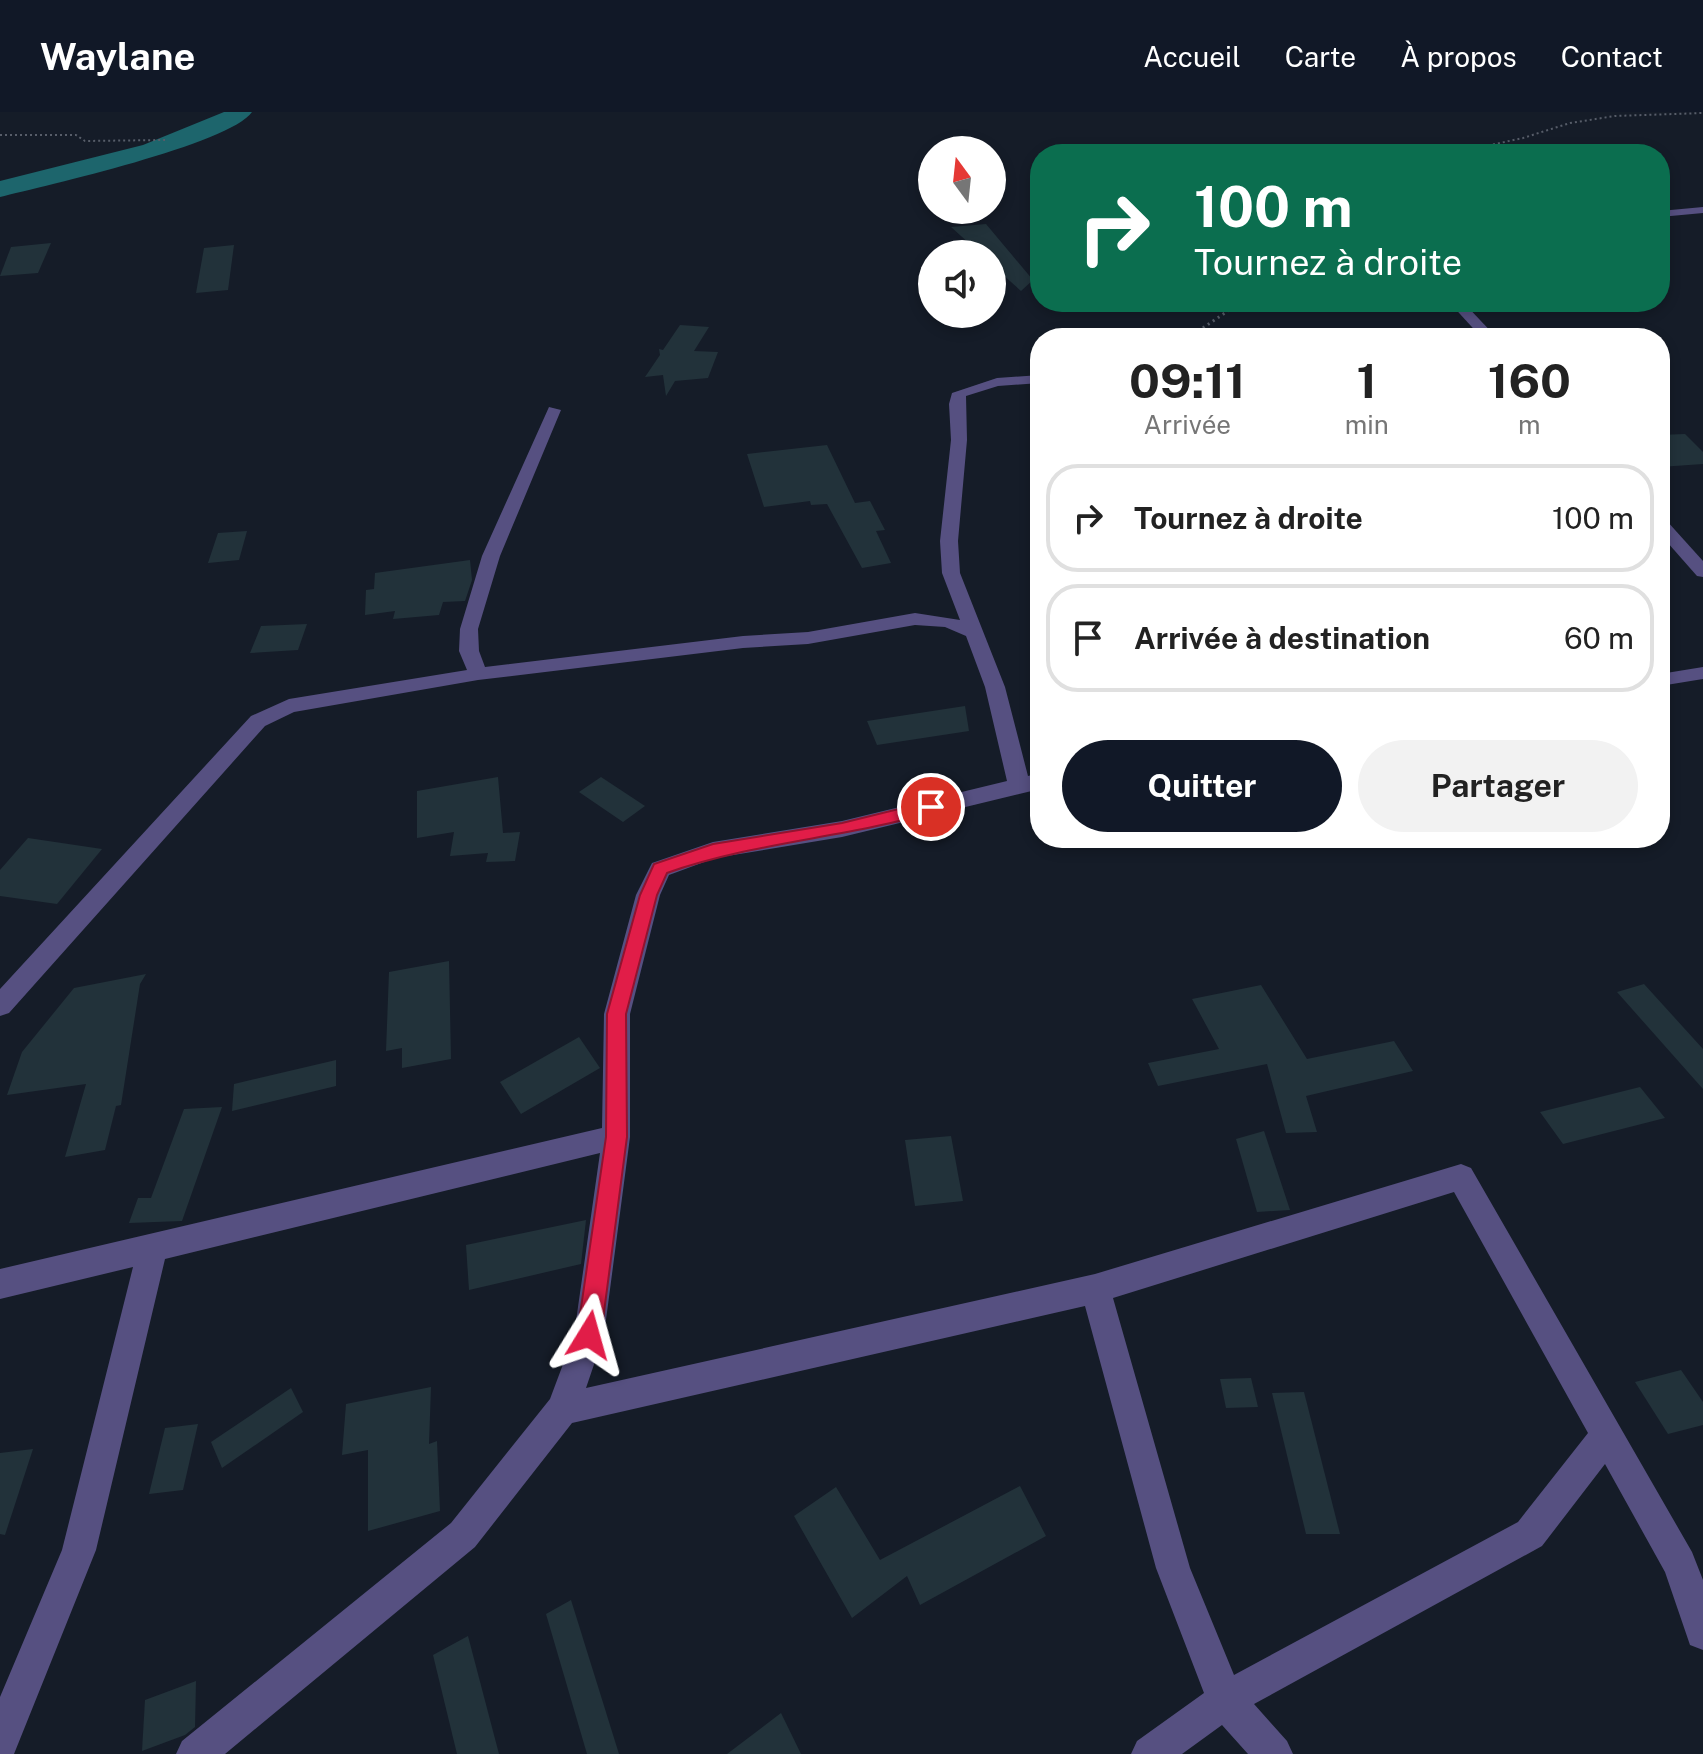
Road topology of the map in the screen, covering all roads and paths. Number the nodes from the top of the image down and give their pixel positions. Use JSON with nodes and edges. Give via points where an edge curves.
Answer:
{"nodes":[{"id":1,"x":1703,"y":113,"type":"edge"},
{"id":2,"x":0,"y":135,"type":"edge"},
{"id":3,"x":165,"y":140,"type":"dead end"},
{"id":4,"x":1495,"y":144,"type":"edge"},
{"id":5,"x":1703,"y":210,"type":"edge"},
{"id":6,"x":1670,"y":213,"type":"edge"},
{"id":7,"x":1226,"y":312,"type":"edge"},
{"id":8,"x":1465,"y":312,"type":"edge"},
{"id":9,"x":1203,"y":328,"type":"edge"},
{"id":10,"x":1481,"y":328,"type":"edge"},
{"id":11,"x":1030,"y":380,"type":"edge"},
{"id":12,"x":554,"y":410,"type":"dead end"},
{"id":13,"x":1670,"y":535,"type":"edge"},
{"id":14,"x":1703,"y":572,"type":"edge"},
{"id":15,"x":973,"y":632,"type":"junction"},
{"id":16,"x":1703,"y":673,"type":"edge"},
{"id":17,"x":478,"y":674,"type":"junction"},
{"id":18,"x":1670,"y":678,"type":"edge"},
{"id":19,"x":1030,"y":783,"type":"edge"},
{"id":20,"x":0,"y":1006,"type":"edge"},
{"id":21,"x":616,"y":1137,"type":"junction"},
{"id":22,"x":152,"y":1250,"type":"junction"},
{"id":23,"x":0,"y":1284,"type":"edge"},
{"id":24,"x":1095,"y":1289,"type":"junction"},
{"id":25,"x":563,"y":1409,"type":"junction"},
{"id":26,"x":1608,"y":1434,"type":"junction"},
{"id":27,"x":1703,"y":1632,"type":"edge"},
{"id":28,"x":1225,"y":1700,"type":"junction"},
{"id":29,"x":0,"y":1742,"type":"edge"},
{"id":30,"x":195,"y":1754,"type":"edge"},
{"id":31,"x":1150,"y":1754,"type":"edge"},
{"id":32,"x":1274,"y":1754,"type":"edge"}],
"edges":[{"from":1,"to":4,"type":"path","via":[[1615,116]]},
{"from":2,"to":3,"type":"path"},
{"from":5,"to":6,"type":"street"},
{"from":7,"to":9,"type":"path"},
{"from":8,"to":10,"type":"street"},
{"from":11,"to":15,"type":"street","via":[[965,389],[956,404],[959,440],[949,551],[951,573]]},
{"from":12,"to":17,"type":"street","via":[[491,556],[469,629],[469,651]]},
{"from":13,"to":14,"type":"street"},
{"from":15,"to":17,"type":"street","via":[[948,622],[915,619],[808,638]]},
{"from":15,"to":19,"type":"street"},
{"from":16,"to":18,"type":"street"},
{"from":17,"to":20,"type":"street","via":[[289,706],[258,721]]},
{"from":19,"to":21,"type":"street","via":[[842,829],[713,850],[660,869],[648,895],[617,1014]]},
{"from":21,"to":22,"type":"street"},
{"from":21,"to":25,"type":"street","via":[[589,1335]]},
{"from":22,"to":23,"type":"street"},
{"from":22,"to":29,"type":"street","via":[[79,1550]]},
{"from":24,"to":25,"type":"street"},
{"from":24,"to":26,"type":"street","via":[[1461,1177]]},
{"from":24,"to":28,"type":"street","via":[[1173,1568]]},
{"from":25,"to":30,"type":"street","via":[[463,1535]]},
{"from":26,"to":27,"type":"street","via":[[1680,1564]]},
{"from":26,"to":28,"type":"street","via":[[1530,1534]]},
{"from":28,"to":31,"type":"street"},
{"from":28,"to":32,"type":"street"}]}
